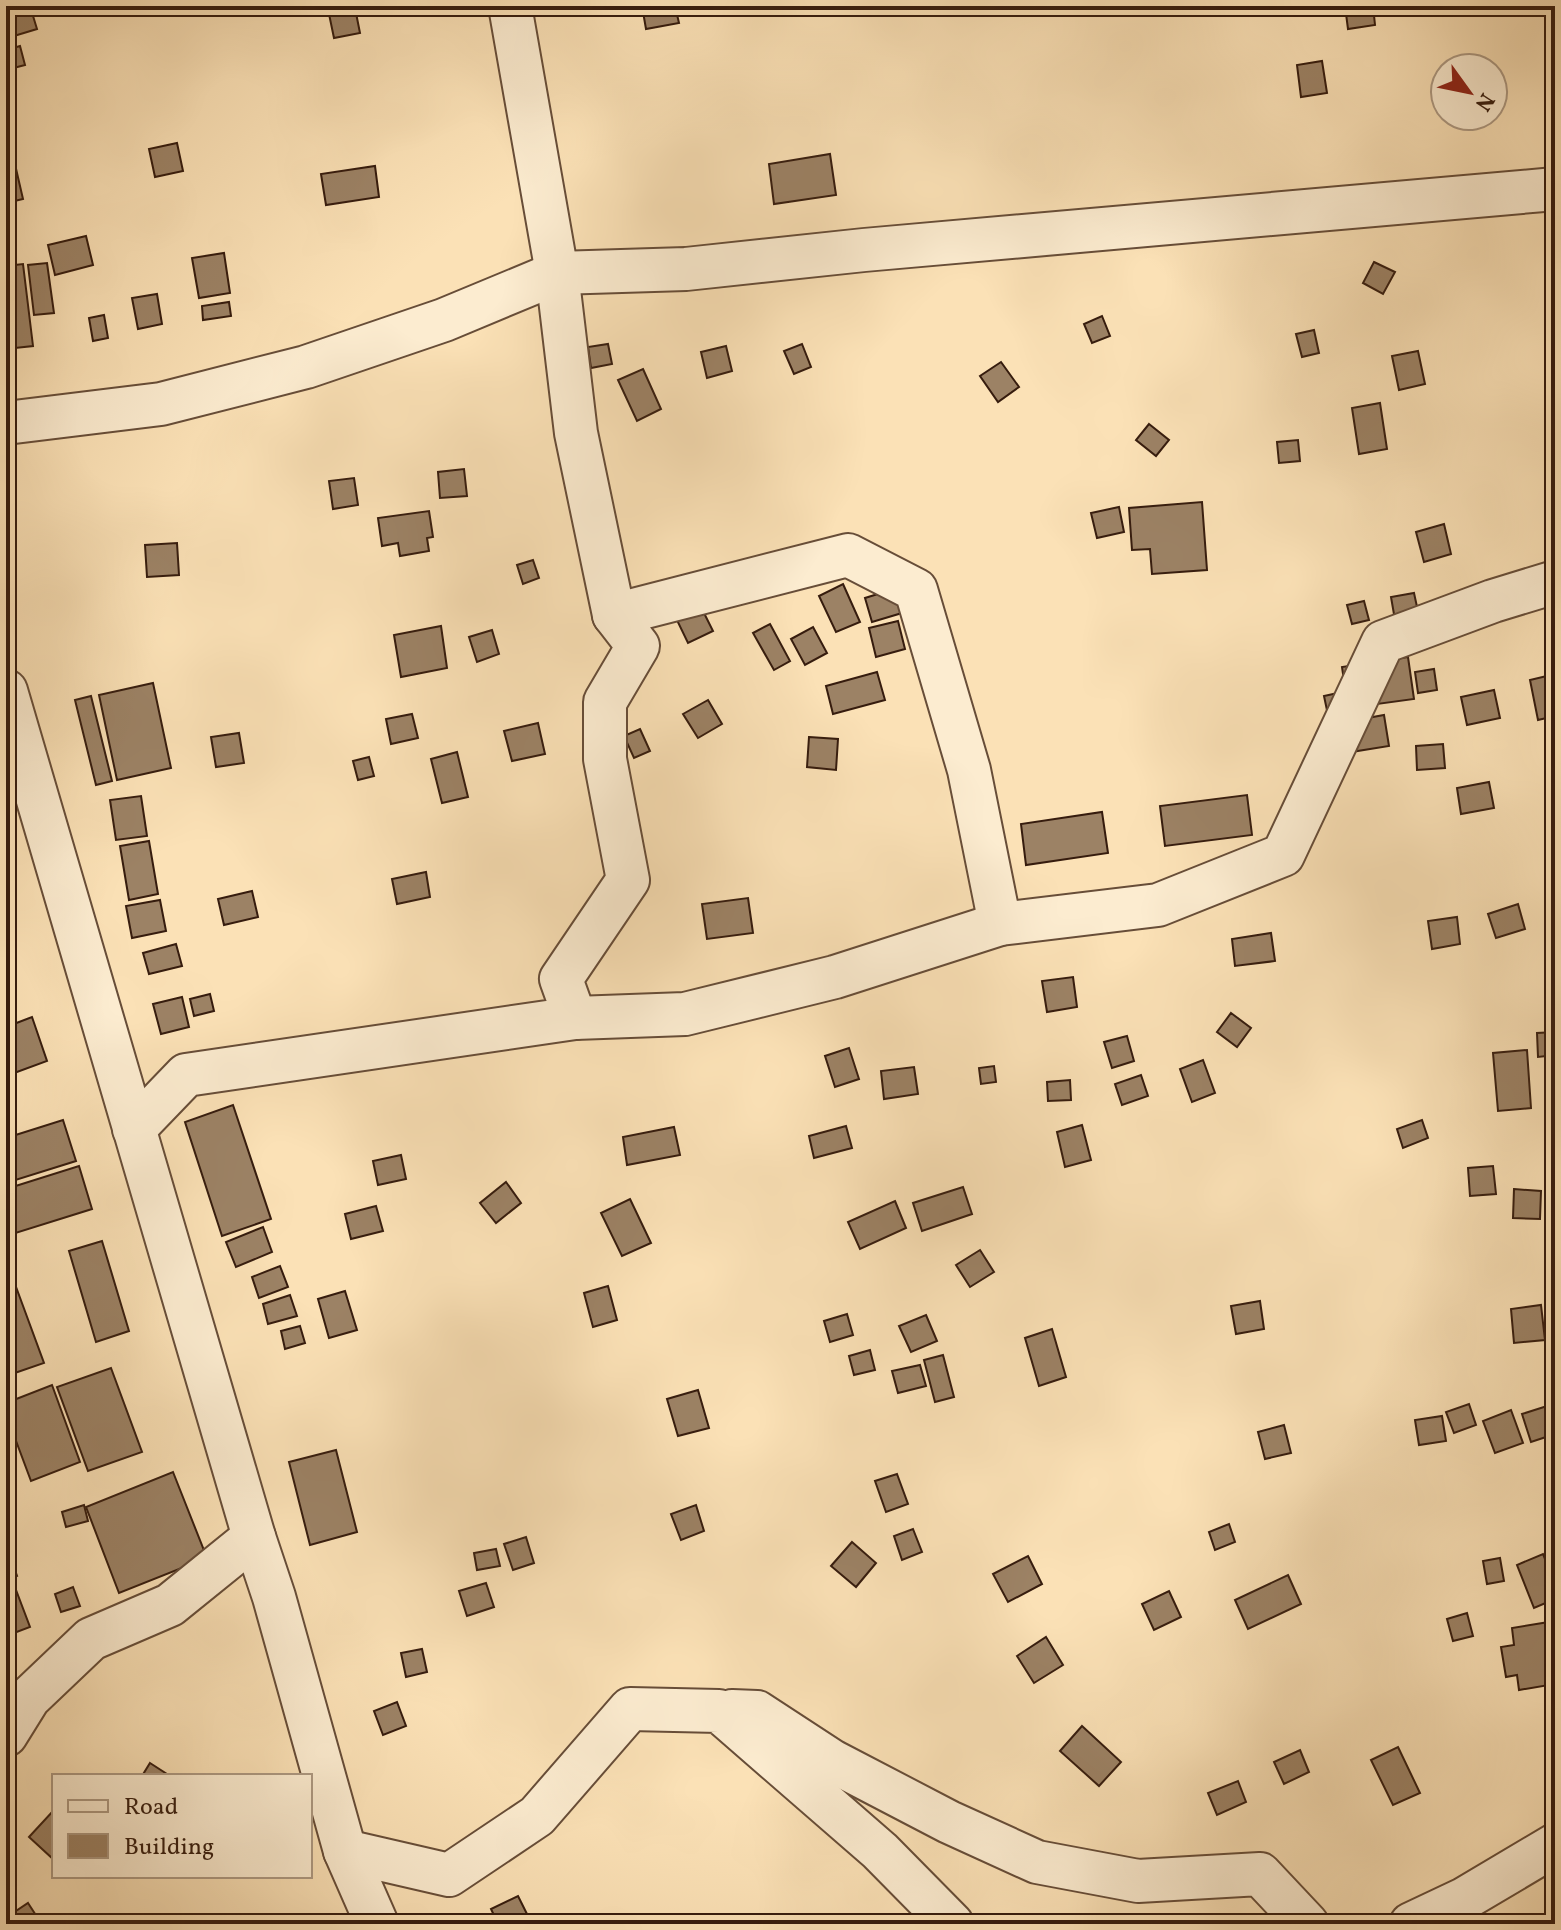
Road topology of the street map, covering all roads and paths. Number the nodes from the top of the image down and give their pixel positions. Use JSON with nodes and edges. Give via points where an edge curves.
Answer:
{"nodes":[{"id":1,"x":510,"y":6,"type":"edge"},
{"id":2,"x":1555,"y":189,"type":"edge"},
{"id":3,"x":557,"y":273,"type":"junction"},
{"id":4,"x":6,"y":423,"type":"edge"},
{"id":5,"x":1555,"y":582,"type":"edge"},
{"id":6,"x":614,"y":615,"type":"junction"},
{"id":7,"x":6,"y":691,"type":"edge"},
{"id":8,"x":1000,"y":924,"type":"junction"},
{"id":9,"x":575,"y":1018,"type":"junction"},
{"id":10,"x":134,"y":1129,"type":"junction"},
{"id":11,"x":254,"y":1537,"type":"junction"},
{"id":12,"x":719,"y":1711,"type":"junction"},
{"id":13,"x":6,"y":1735,"type":"edge"},
{"id":14,"x":1555,"y":1845,"type":"edge"},
{"id":15,"x":345,"y":1851,"type":"junction"},
{"id":16,"x":377,"y":1924,"type":"edge"},
{"id":17,"x":952,"y":1924,"type":"edge"},
{"id":18,"x":1307,"y":1924,"type":"edge"},
{"id":19,"x":1411,"y":1924,"type":"edge"}],
"edges":[{"from":1,"to":3,"type":"street"},
{"from":2,"to":3,"type":"street","via":[[686,269]]},
{"from":3,"to":4,"type":"street","via":[[444,320],[306,367],[161,404]]},
{"from":3,"to":6,"type":"street","via":[[576,433]]},
{"from":5,"to":8,"type":"street","via":[[1383,642],[1283,855],[1158,905]]},
{"from":6,"to":8,"type":"street","via":[[848,555],[916,590],[969,770]]},
{"from":6,"to":9,"type":"street","via":[[638,646],[605,702],[605,759],[628,880],[561,979]]},
{"from":7,"to":10,"type":"street"},
{"from":8,"to":9,"type":"street","via":[[835,977],[685,1014]]},
{"from":9,"to":10,"type":"street","via":[[186,1075]]},
{"from":10,"to":11,"type":"street"},
{"from":11,"to":13,"type":"street","via":[[170,1605],[91,1639],[29,1698]]},
{"from":11,"to":15,"type":"street"},
{"from":12,"to":15,"type":"street","via":[[630,1709],[537,1816],[449,1875]]},
{"from":12,"to":17,"type":"street","via":[[880,1851]]},
{"from":12,"to":18,"type":"street","via":[[757,1712],[832,1761],[1037,1862],[1138,1881],[1260,1874]]},
{"from":14,"to":19,"type":"street"},
{"from":15,"to":16,"type":"street"}]}
